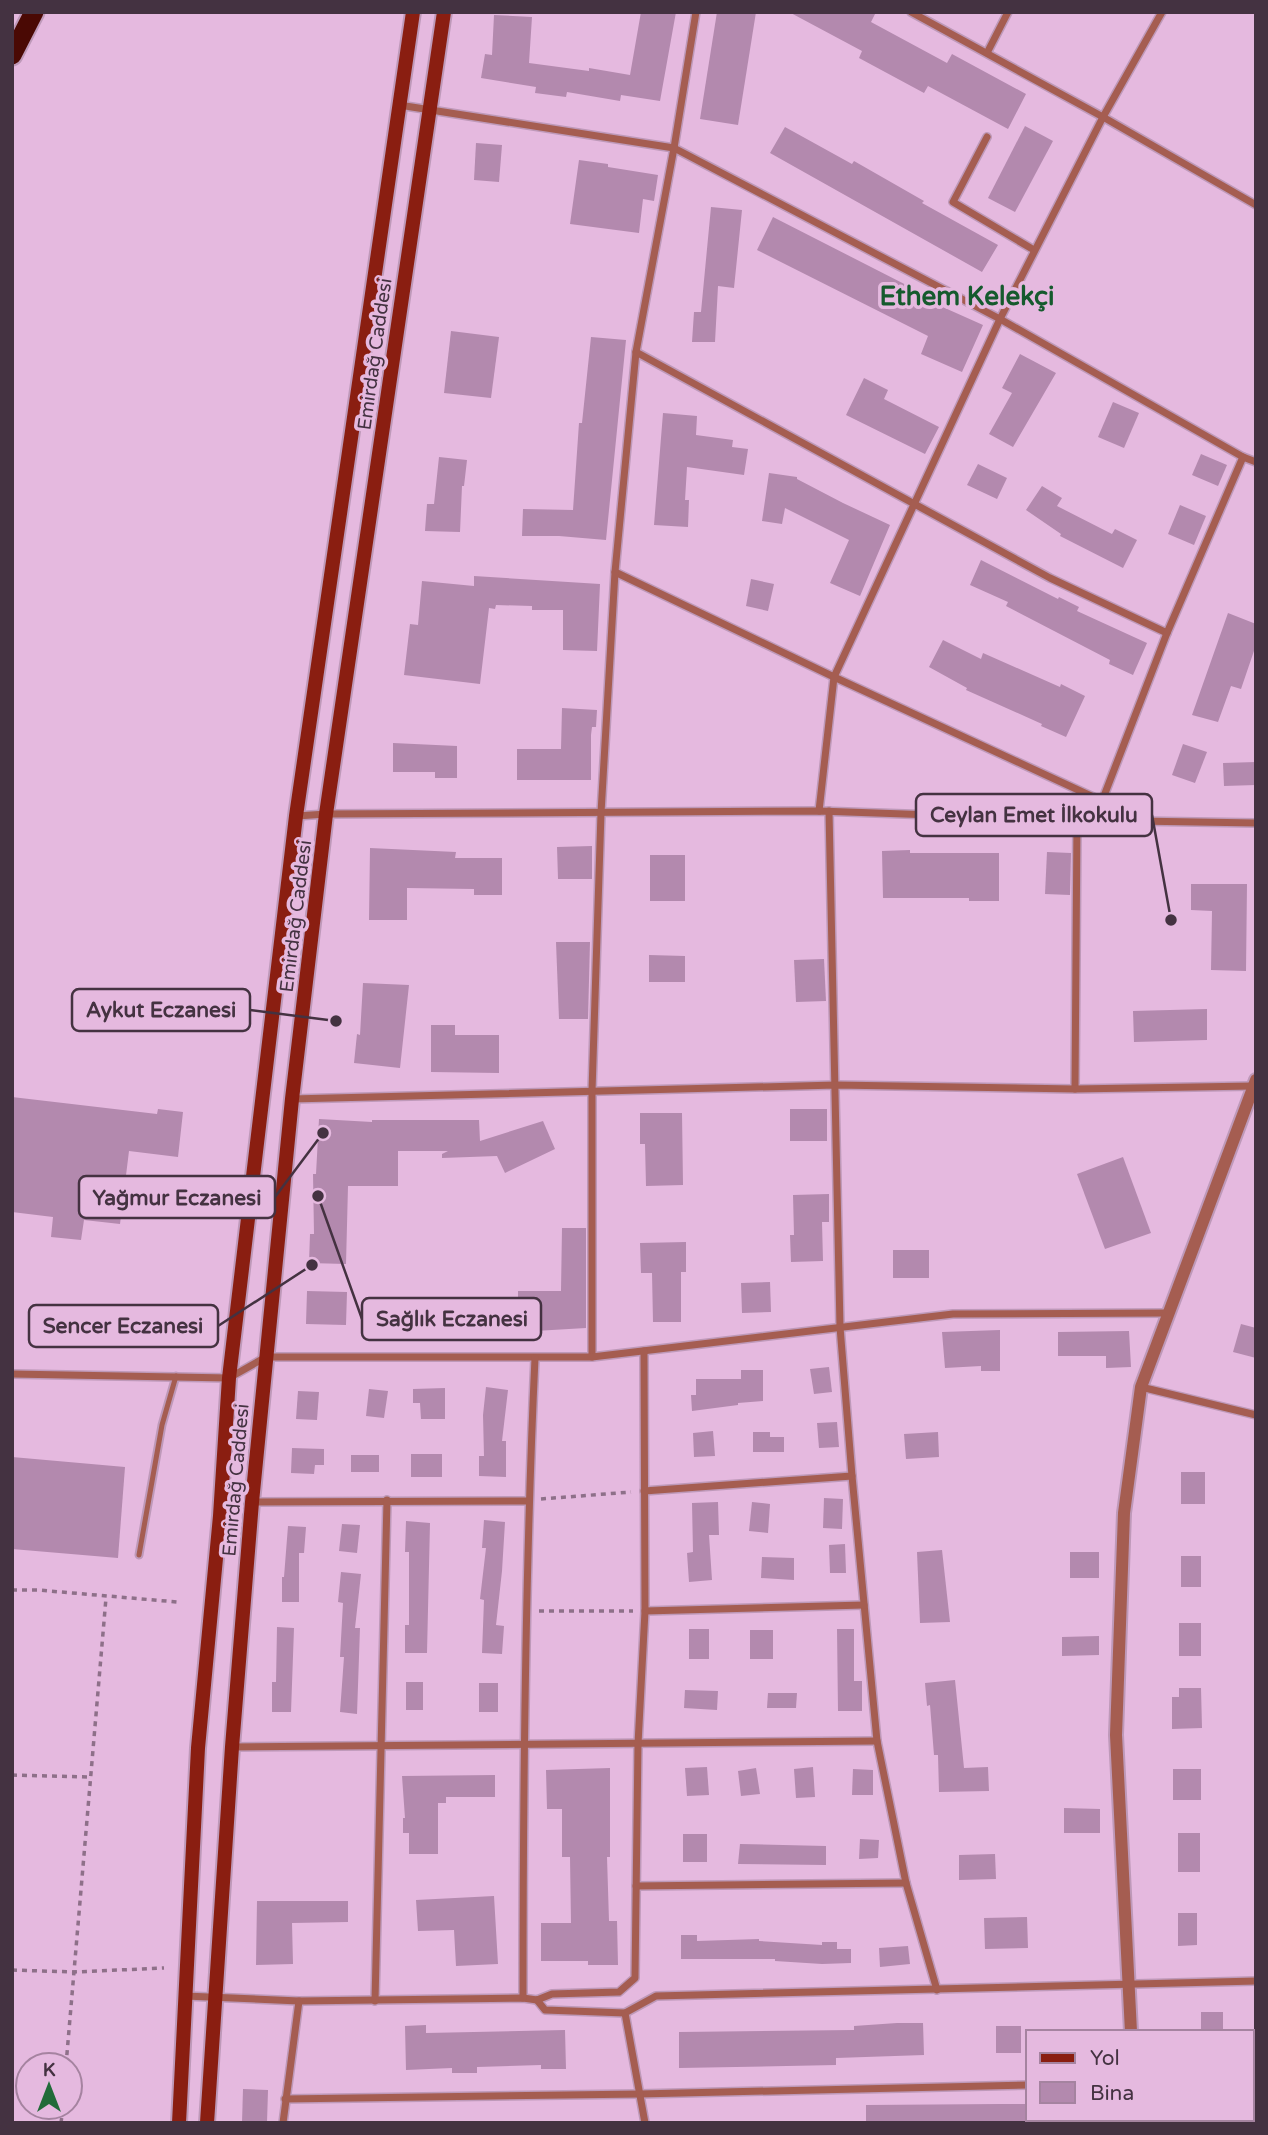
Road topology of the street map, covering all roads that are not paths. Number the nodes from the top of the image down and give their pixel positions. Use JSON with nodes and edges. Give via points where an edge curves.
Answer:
{"nodes":[{"id":1,"x":34,"y":12,"type":"edge"},
{"id":2,"x":413,"y":12,"type":"edge"},
{"id":3,"x":444,"y":12,"type":"edge"},
{"id":4,"x":696,"y":12,"type":"edge"},
{"id":5,"x":911,"y":12,"type":"edge"},
{"id":6,"x":1008,"y":12,"type":"edge"},
{"id":7,"x":1162,"y":12,"type":"edge"},
{"id":8,"x":987,"y":53,"type":"junction"},
{"id":9,"x":12,"y":55,"type":"edge"},
{"id":10,"x":399,"y":105,"type":"junction"},
{"id":11,"x":430,"y":110,"type":"junction"},
{"id":12,"x":1103,"y":117,"type":"junction"},
{"id":13,"x":987,"y":137,"type":"dead end"},
{"id":14,"x":674,"y":148,"type":"junction"},
{"id":15,"x":1256,"y":205,"type":"edge"},
{"id":16,"x":1034,"y":250,"type":"junction"},
{"id":17,"x":999,"y":318,"type":"junction"},
{"id":18,"x":636,"y":352,"type":"junction"},
{"id":19,"x":1243,"y":457,"type":"junction"},
{"id":20,"x":1256,"y":462,"type":"edge"},
{"id":21,"x":914,"y":504,"type":"junction"},
{"id":22,"x":615,"y":572,"type":"junction"},
{"id":23,"x":1167,"y":633,"type":"junction"},
{"id":24,"x":834,"y":677,"type":"junction"},
{"id":25,"x":1102,"y":801,"type":"junction"},
{"id":26,"x":819,"y":811,"type":"junction"},
{"id":27,"x":829,"y":811,"type":"junction"},
{"id":28,"x":601,"y":813,"type":"junction"},
{"id":29,"x":326,"y":814,"type":"junction"},
{"id":30,"x":296,"y":816,"type":"junction"},
{"id":31,"x":1077,"y":820,"type":"junction"},
{"id":32,"x":1256,"y":822,"type":"edge"},
{"id":33,"x":1254,"y":1083,"type":"edge"},
{"id":34,"x":836,"y":1085,"type":"junction"},
{"id":35,"x":1075,"y":1089,"type":"junction"},
{"id":36,"x":593,"y":1091,"type":"junction"},
{"id":37,"x":292,"y":1099,"type":"junction"},
{"id":38,"x":1168,"y":1313,"type":"junction"},
{"id":39,"x":840,"y":1327,"type":"junction"},
{"id":40,"x":644,"y":1351,"type":"junction"},
{"id":41,"x":266,"y":1357,"type":"junction"},
{"id":42,"x":592,"y":1357,"type":"junction"},
{"id":43,"x":536,"y":1358,"type":"junction"},
{"id":44,"x":12,"y":1374,"type":"edge"},
{"id":45,"x":176,"y":1376,"type":"junction"},
{"id":46,"x":229,"y":1378,"type":"junction"},
{"id":47,"x":1141,"y":1387,"type":"junction"},
{"id":48,"x":1256,"y":1415,"type":"edge"},
{"id":49,"x":852,"y":1476,"type":"junction"},
{"id":50,"x":644,"y":1491,"type":"junction"},
{"id":51,"x":387,"y":1500,"type":"junction"},
{"id":52,"x":529,"y":1500,"type":"junction"},
{"id":53,"x":252,"y":1502,"type":"junction"},
{"id":54,"x":139,"y":1555,"type":"dead end"},
{"id":55,"x":864,"y":1605,"type":"junction"},
{"id":56,"x":645,"y":1611,"type":"junction"},
{"id":57,"x":877,"y":1741,"type":"junction"},
{"id":58,"x":523,"y":1743,"type":"junction"},
{"id":59,"x":382,"y":1744,"type":"junction"},
{"id":60,"x":638,"y":1744,"type":"junction"},
{"id":61,"x":232,"y":1747,"type":"junction"},
{"id":62,"x":906,"y":1883,"type":"junction"},
{"id":63,"x":636,"y":1886,"type":"junction"},
{"id":64,"x":1256,"y":1981,"type":"edge"},
{"id":65,"x":1130,"y":1984,"type":"junction"},
{"id":66,"x":937,"y":1990,"type":"junction"},
{"id":67,"x":184,"y":1996,"type":"junction"},
{"id":68,"x":214,"y":1998,"type":"junction"},
{"id":69,"x":523,"y":1998,"type":"junction"},
{"id":70,"x":537,"y":2000,"type":"junction"},
{"id":71,"x":299,"y":2001,"type":"junction"},
{"id":72,"x":375,"y":2001,"type":"junction"},
{"id":73,"x":625,"y":2013,"type":"junction"},
{"id":74,"x":1130,"y":2030,"type":"edge"},
{"id":75,"x":1026,"y":2085,"type":"edge"},
{"id":76,"x":640,"y":2094,"type":"junction"},
{"id":77,"x":285,"y":2099,"type":"junction"},
{"id":78,"x":179,"y":2123,"type":"edge"},
{"id":79,"x":207,"y":2123,"type":"edge"},
{"id":80,"x":283,"y":2123,"type":"edge"},
{"id":81,"x":645,"y":2123,"type":"edge"}],
"edges":[{"from":1,"to":9,"type":"highway"},
{"from":2,"to":10,"type":"main road","name":"Emirdağ Caddesi"},
{"from":3,"to":11,"type":"main road","name":"Emirdağ Caddesi"},
{"from":4,"to":14,"type":"street"},
{"from":5,"to":8,"type":"street"},
{"from":6,"to":8,"type":"street"},
{"from":7,"to":12,"type":"street"},
{"from":8,"to":12,"type":"street"},
{"from":10,"to":11,"type":"street"},
{"from":10,"to":30,"type":"main road","name":"Emirdağ Caddesi"},
{"from":11,"to":14,"type":"street"},
{"from":11,"to":29,"type":"main road","name":"Emirdağ Caddesi"},
{"from":12,"to":15,"type":"street"},
{"from":12,"to":16,"type":"street"},
{"from":13,"to":16,"type":"street","via":[[953,202]]},
{"from":14,"to":17,"type":"street"},
{"from":14,"to":18,"type":"street"},
{"from":16,"to":17,"type":"street"},
{"from":17,"to":19,"type":"street"},
{"from":17,"to":21,"type":"street"},
{"from":18,"to":21,"type":"street"},
{"from":18,"to":22,"type":"street"},
{"from":19,"to":20,"type":"street"},
{"from":19,"to":23,"type":"street"},
{"from":21,"to":23,"type":"street","via":[[1050,578]]},
{"from":21,"to":24,"type":"street"},
{"from":22,"to":24,"type":"street"},
{"from":22,"to":28,"type":"street"},
{"from":23,"to":25,"type":"street"},
{"from":24,"to":25,"type":"street"},
{"from":24,"to":26,"type":"street"},
{"from":25,"to":31,"type":"street"},
{"from":26,"to":27,"type":"street"},
{"from":26,"to":28,"type":"street"},
{"from":27,"to":31,"type":"street"},
{"from":27,"to":34,"type":"street"},
{"from":28,"to":29,"type":"street"},
{"from":28,"to":36,"type":"street"},
{"from":29,"to":30,"type":"street"},
{"from":29,"to":37,"type":"main road","name":"Emirdağ Caddesi"},
{"from":30,"to":46,"type":"main road","name":"Emirdağ Caddesi"},
{"from":31,"to":32,"type":"street"},
{"from":31,"to":35,"type":"street"},
{"from":33,"to":35,"type":"street"},
{"from":33,"to":38,"type":"street"},
{"from":34,"to":35,"type":"street"},
{"from":34,"to":36,"type":"street"},
{"from":34,"to":39,"type":"street"},
{"from":36,"to":37,"type":"street"},
{"from":36,"to":42,"type":"street"},
{"from":37,"to":41,"type":"main road","name":"Emirdağ Caddesi"},
{"from":38,"to":39,"type":"street","via":[[953,1314]]},
{"from":38,"to":47,"type":"street"},
{"from":39,"to":40,"type":"street"},
{"from":39,"to":49,"type":"street"},
{"from":40,"to":42,"type":"street"},
{"from":40,"to":50,"type":"street"},
{"from":41,"to":43,"type":"street"},
{"from":41,"to":46,"type":"street"},
{"from":41,"to":53,"type":"main road","name":"Emirdağ Caddesi"},
{"from":42,"to":43,"type":"street"},
{"from":43,"to":52,"type":"street"},
{"from":44,"to":45,"type":"street"},
{"from":45,"to":46,"type":"street"},
{"from":45,"to":54,"type":"lane","via":[[162,1425]]},
{"from":46,"to":67,"type":"main road","name":"Emirdağ Caddesi","via":[[198,1748]]},
{"from":47,"to":48,"type":"street"},
{"from":47,"to":65,"type":"street","via":[[1124,1513],[1116,1735]]},
{"from":49,"to":50,"type":"street"},
{"from":49,"to":55,"type":"street"},
{"from":50,"to":56,"type":"street"},
{"from":51,"to":52,"type":"street"},
{"from":51,"to":53,"type":"street"},
{"from":51,"to":59,"type":"street"},
{"from":52,"to":58,"type":"street"},
{"from":53,"to":61,"type":"main road","name":"Emirdağ Caddesi"},
{"from":55,"to":56,"type":"street"},
{"from":55,"to":57,"type":"street"},
{"from":56,"to":60,"type":"street"},
{"from":57,"to":60,"type":"street"},
{"from":57,"to":62,"type":"street"},
{"from":58,"to":59,"type":"street"},
{"from":58,"to":60,"type":"street"},
{"from":58,"to":69,"type":"street"},
{"from":59,"to":61,"type":"street"},
{"from":59,"to":72,"type":"street"},
{"from":60,"to":63,"type":"street"},
{"from":61,"to":68,"type":"main road","name":"Emirdağ Caddesi"},
{"from":62,"to":63,"type":"street"},
{"from":62,"to":66,"type":"street"},
{"from":63,"to":70,"type":"street","via":[[635,1978],[619,1992],[552,1994]]},
{"from":64,"to":65,"type":"street"},
{"from":65,"to":66,"type":"street"},
{"from":65,"to":74,"type":"street"},
{"from":66,"to":73,"type":"street","via":[[656,1996]]},
{"from":67,"to":68,"type":"street"},
{"from":67,"to":78,"type":"main road","name":"Emirdağ Caddesi"},
{"from":68,"to":71,"type":"street"},
{"from":68,"to":79,"type":"main road","name":"Emirdağ Caddesi"},
{"from":69,"to":70,"type":"street"},
{"from":69,"to":72,"type":"street"},
{"from":70,"to":73,"type":"street","via":[[545,2010]]},
{"from":71,"to":72,"type":"street"},
{"from":71,"to":77,"type":"street"},
{"from":73,"to":76,"type":"street"},
{"from":75,"to":76,"type":"street"},
{"from":76,"to":77,"type":"street"},
{"from":76,"to":81,"type":"street"},
{"from":77,"to":80,"type":"street"}]}
